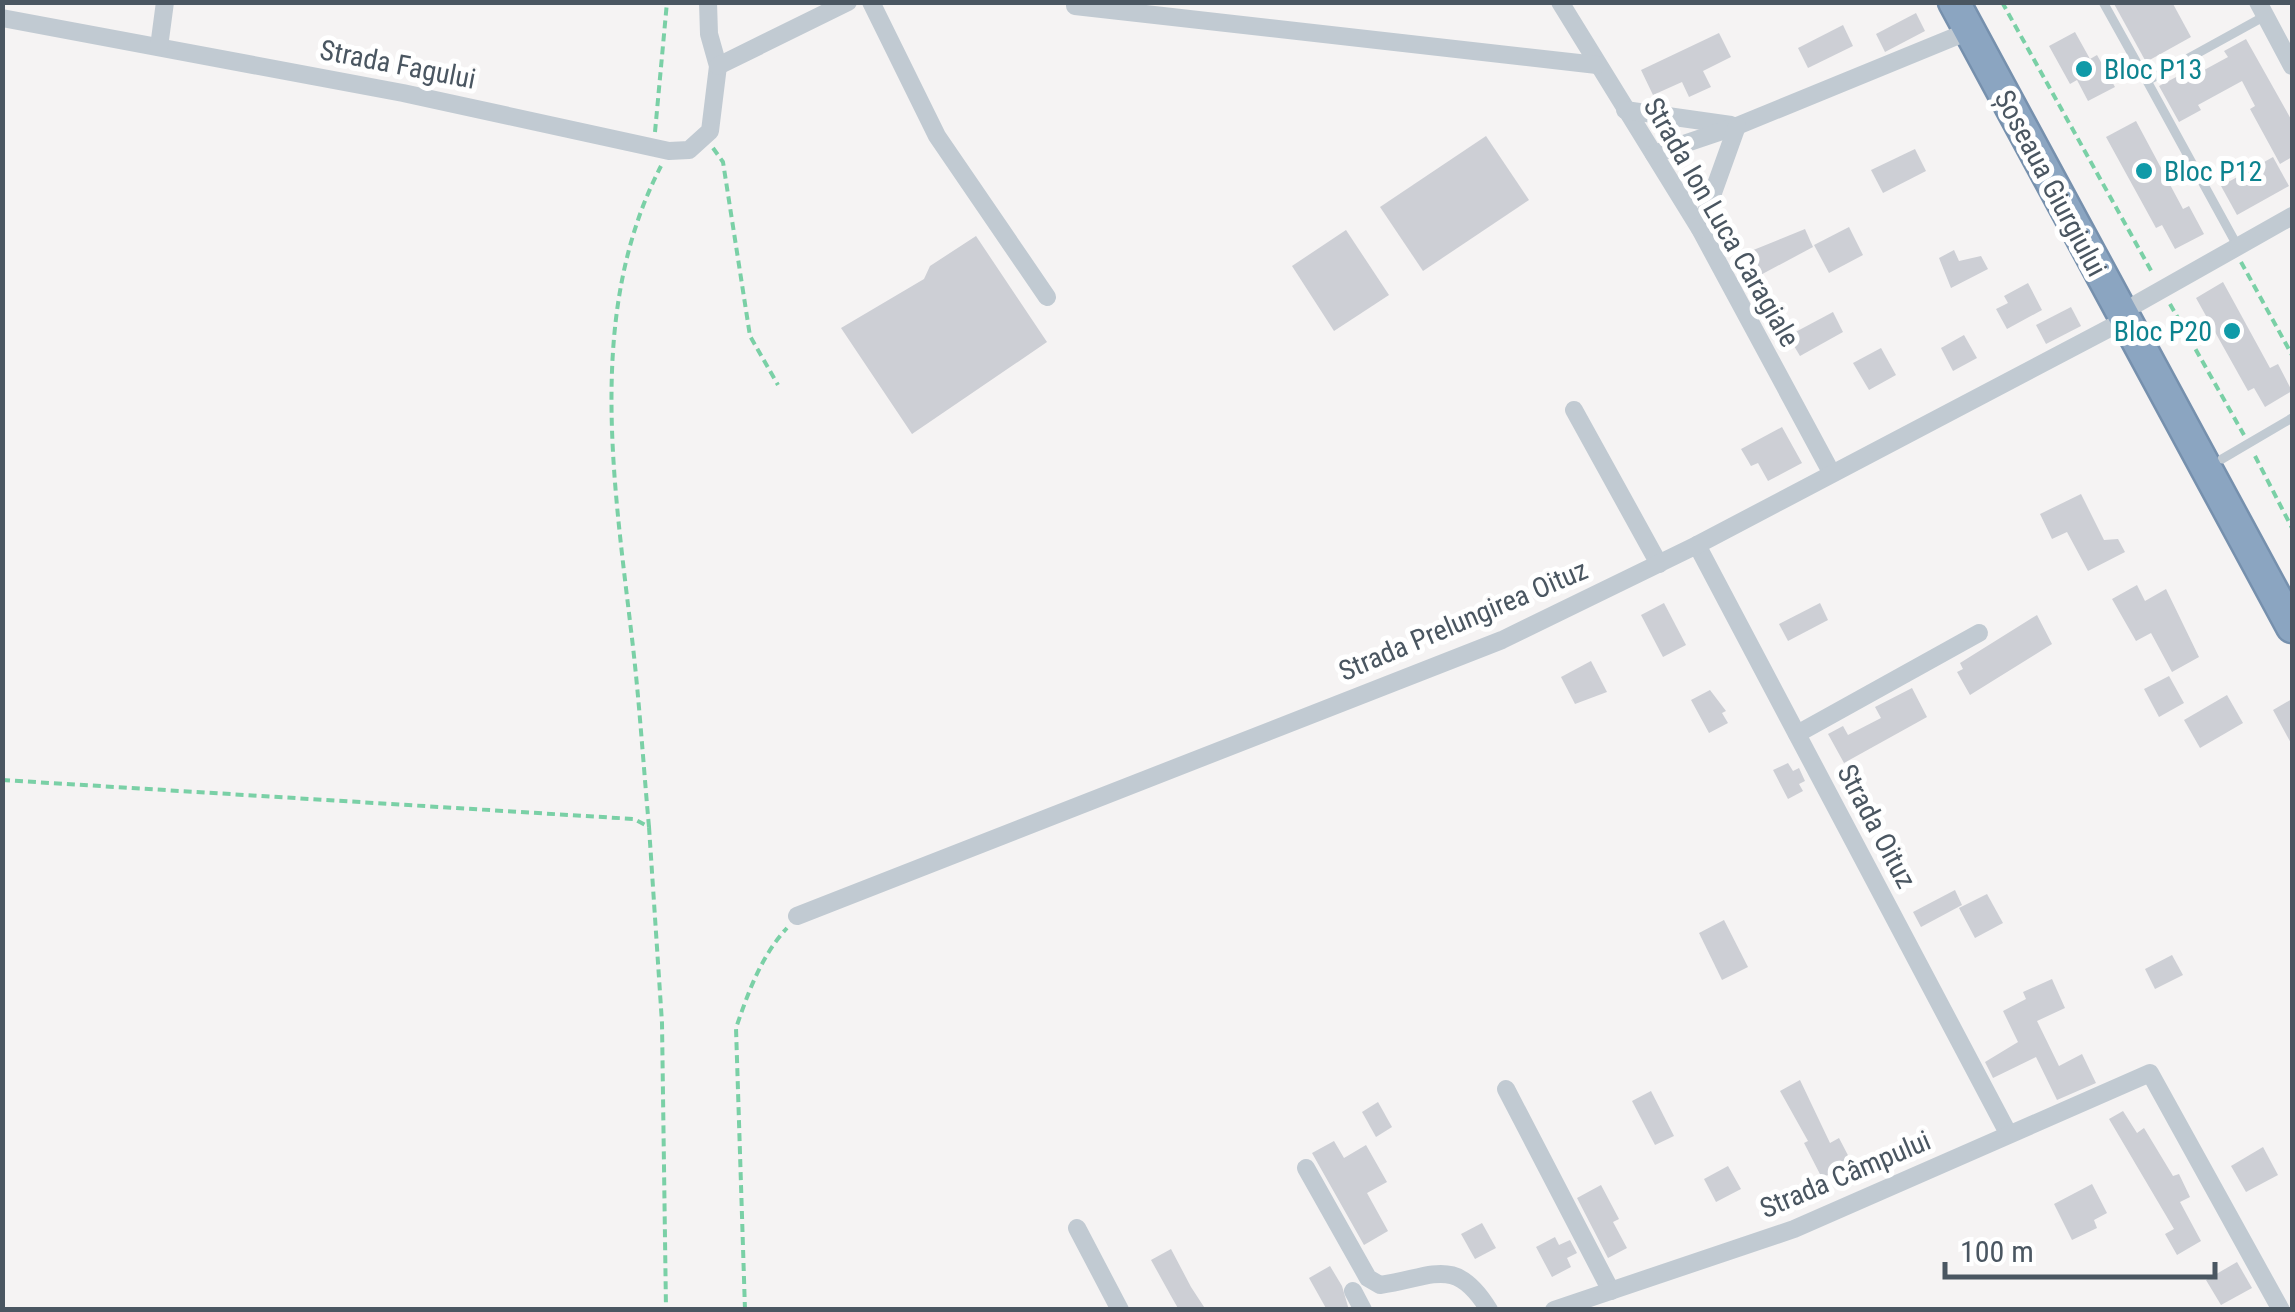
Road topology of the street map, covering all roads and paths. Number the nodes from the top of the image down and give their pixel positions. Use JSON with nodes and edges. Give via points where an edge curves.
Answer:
{"nodes":[{"id":1,"x":165,"y":2,"type":"edge"},
{"id":2,"x":666,"y":2,"type":"edge"},
{"id":3,"x":708,"y":2,"type":"edge"},
{"id":4,"x":848,"y":2,"type":"edge"},
{"id":5,"x":870,"y":2,"type":"edge"},
{"id":6,"x":1560,"y":2,"type":"edge"},
{"id":7,"x":1954,"y":2,"type":"edge"},
{"id":8,"x":2002,"y":2,"type":"edge"},
{"id":9,"x":2104,"y":2,"type":"edge"},
{"id":10,"x":1075,"y":6,"type":"dead end"},
{"id":11,"x":2262,"y":9,"type":"edge"},
{"id":12,"x":1971,"y":17,"type":"edge"},
{"id":13,"x":2,"y":18,"type":"edge"},
{"id":14,"x":159,"y":47,"type":"junction"},
{"id":15,"x":1597,"y":65,"type":"junction"},
{"id":16,"x":718,"y":66,"type":"junction"},
{"id":17,"x":2292,"y":66,"type":"edge"},
{"id":18,"x":2147,"y":81,"type":"junction"},
{"id":19,"x":1625,"y":110,"type":"junction"},
{"id":20,"x":1736,"y":126,"type":"junction"},
{"id":21,"x":702,"y":142,"type":"junction"},
{"id":22,"x":662,"y":150,"type":"junction"},
{"id":23,"x":1654,"y":154,"type":"junction"},
{"id":24,"x":2292,"y":216,"type":"edge"},
{"id":25,"x":1700,"y":229,"type":"junction"},
{"id":26,"x":2236,"y":248,"type":"junction"},
{"id":27,"x":1047,"y":297,"type":"dead end"},
{"id":28,"x":2142,"y":304,"type":"junction"},
{"id":29,"x":2292,"y":354,"type":"edge"},
{"id":30,"x":778,"y":385,"type":"dead end"},
{"id":31,"x":1574,"y":410,"type":"dead end"},
{"id":32,"x":2292,"y":418,"type":"edge"},
{"id":33,"x":2248,"y":443,"type":"junction"},
{"id":34,"x":2222,"y":458,"type":"junction"},
{"id":35,"x":1831,"y":472,"type":"junction"},
{"id":36,"x":2292,"y":528,"type":"edge"},
{"id":37,"x":1697,"y":545,"type":"junction"},
{"id":38,"x":1659,"y":564,"type":"junction"},
{"id":39,"x":2292,"y":589,"type":"edge"},
{"id":40,"x":2292,"y":628,"type":"edge"},
{"id":41,"x":1979,"y":634,"type":"dead end"},
{"id":42,"x":1797,"y":734,"type":"junction"},
{"id":43,"x":2,"y":780,"type":"edge"},
{"id":44,"x":649,"y":827,"type":"junction"},
{"id":45,"x":797,"y":916,"type":"joint"},
{"id":46,"x":1506,"y":1089,"type":"dead end"},
{"id":47,"x":2008,"y":1133,"type":"junction"},
{"id":48,"x":1306,"y":1168,"type":"dead end"},
{"id":49,"x":1078,"y":1228,"type":"dead end"},
{"id":50,"x":1352,"y":1291,"type":"dead end"},
{"id":51,"x":1611,"y":1291,"type":"junction"},
{"id":52,"x":666,"y":1310,"type":"edge"},
{"id":53,"x":745,"y":1310,"type":"edge"},
{"id":54,"x":1120,"y":1310,"type":"edge"},
{"id":55,"x":1363,"y":1310,"type":"edge"},
{"id":56,"x":1489,"y":1310,"type":"edge"},
{"id":57,"x":1554,"y":1310,"type":"edge"},
{"id":58,"x":2281,"y":1310,"type":"edge"}],
"edges":[{"from":1,"to":14,"type":"street"},
{"from":2,"to":22,"type":"path"},
{"from":3,"to":16,"type":"street"},
{"from":4,"to":16,"type":"street"},
{"from":5,"to":27,"type":"street","via":[[937,136]]},
{"from":6,"to":15,"type":"street","name":"Strada Ion Luca Caragiale"},
{"from":7,"to":12,"type":"highway","name":"Șoseaua Giurgiului"},
{"from":8,"to":28,"type":"path"},
{"from":9,"to":18,"type":"lane"},
{"from":10,"to":15,"type":"street"},
{"from":11,"to":17,"type":"street"},
{"from":11,"to":18,"type":"lane"},
{"from":12,"to":20,"type":"street"},
{"from":12,"to":28,"type":"highway","name":"Șoseaua Giurgiului"},
{"from":13,"to":14,"type":"street","name":"Strada Fagului"},
{"from":14,"to":22,"type":"street","name":"Strada Fagului"},
{"from":15,"to":19,"type":"street","name":"Strada Ion Luca Caragiale"},
{"from":16,"to":21,"type":"street","via":[[710,130]]},
{"from":18,"to":26,"type":"lane"},
{"from":19,"to":20,"type":"street"},
{"from":19,"to":23,"type":"street","name":"Strada Ion Luca Caragiale"},
{"from":20,"to":23,"type":"street"},
{"from":20,"to":25,"type":"street"},
{"from":21,"to":22,"type":"street","name":"Strada Fagului","via":[[689,150]]},
{"from":21,"to":30,"type":"path","via":[[724,162],[750,336]]},
{"from":22,"to":44,"type":"path","via":[[632,244],[609,408]]},
{"from":23,"to":25,"type":"street","name":"Strada Ion Luca Caragiale"},
{"from":24,"to":26,"type":"street","name":"Strada Prelungirea Oituz"},
{"from":25,"to":35,"type":"street","name":"Strada Ion Luca Caragiale"},
{"from":26,"to":28,"type":"street","name":"Strada Prelungirea Oituz"},
{"from":26,"to":29,"type":"path"},
{"from":28,"to":33,"type":"path"},
{"from":28,"to":34,"type":"highway","name":"Șoseaua Giurgiului"},
{"from":28,"to":35,"type":"street","name":"Strada Prelungirea Oituz"},
{"from":28,"to":40,"type":"highway","name":"Șoseaua Giurgiului"},
{"from":31,"to":38,"type":"street"},
{"from":32,"to":33,"type":"lane"},
{"from":33,"to":34,"type":"lane"},
{"from":33,"to":36,"type":"path"},
{"from":34,"to":39,"type":"highway","name":"Șoseaua Giurgiului"},
{"from":35,"to":37,"type":"street","name":"Strada Prelungirea Oituz"},
{"from":37,"to":38,"type":"street","name":"Strada Prelungirea Oituz"},
{"from":37,"to":42,"type":"street","name":"Strada Oituz"},
{"from":38,"to":45,"type":"street","name":"Strada Prelungirea Oituz","via":[[1426,672],[1314,710]]},
{"from":41,"to":42,"type":"street"},
{"from":42,"to":47,"type":"street","name":"Strada Oituz"},
{"from":43,"to":44,"type":"path","via":[[634,818]]},
{"from":44,"to":52,"type":"path","via":[[662,1023]]},
{"from":45,"to":53,"type":"path","via":[[774,942],[736,1028]]},
{"from":46,"to":51,"type":"street"},
{"from":47,"to":51,"type":"street","name":"Strada Câmpului","via":[[1794,1229]]},
{"from":47,"to":58,"type":"street","name":"Strada Câmpului","via":[[2150,1072]]},
{"from":48,"to":56,"type":"street","via":[[1368,1278],[1380,1285],[1452,1272],[1470,1283]]},
{"from":49,"to":54,"type":"street"},
{"from":50,"to":55,"type":"street"},
{"from":51,"to":57,"type":"street","name":"Strada Câmpului"}]}
